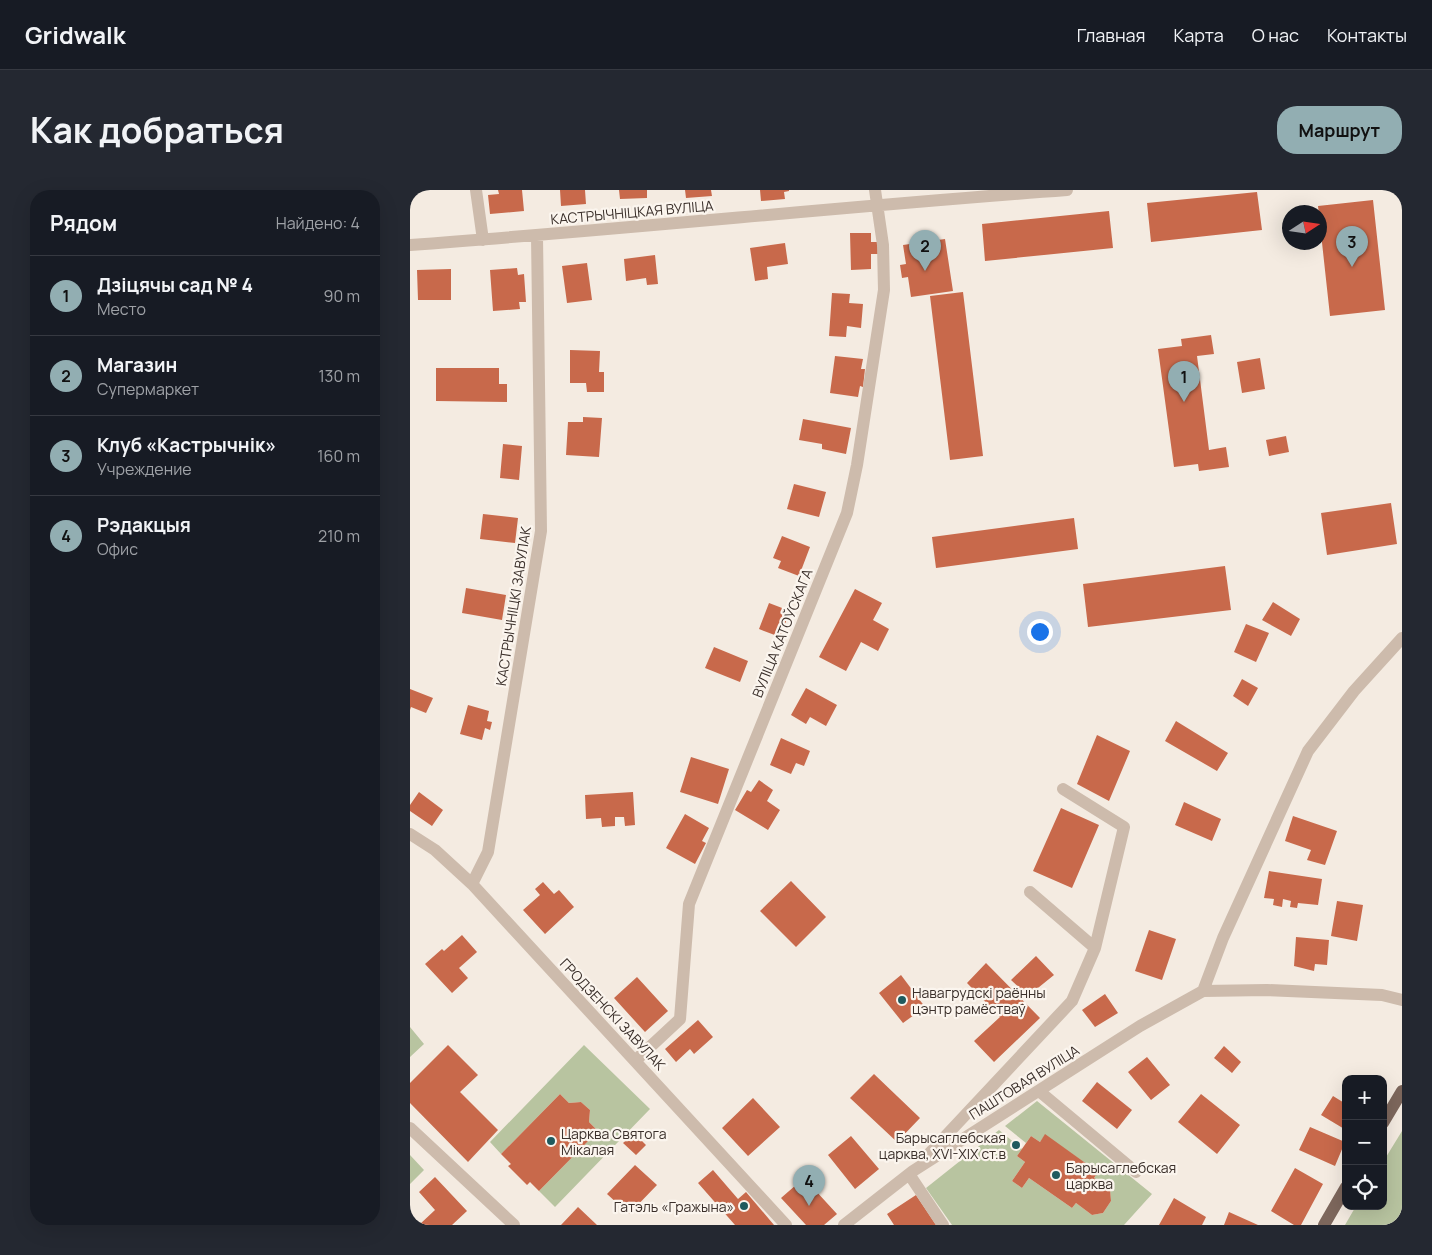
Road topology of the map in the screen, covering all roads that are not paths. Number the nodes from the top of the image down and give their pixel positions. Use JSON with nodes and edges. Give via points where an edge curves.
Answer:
{"nodes":[{"id":1,"x":476,"y":190,"type":"edge"},
{"id":2,"x":875,"y":190,"type":"edge"},
{"id":3,"x":1067,"y":190,"type":"edge"},
{"id":4,"x":878,"y":204,"type":"junction"},
{"id":5,"x":537,"y":236,"type":"junction"},
{"id":6,"x":483,"y":240,"type":"junction"},
{"id":7,"x":410,"y":245,"type":"edge"},
{"id":8,"x":1402,"y":638,"type":"edge"},
{"id":9,"x":1063,"y":789,"type":"dead end"},
{"id":10,"x":410,"y":834,"type":"edge"},
{"id":11,"x":472,"y":884,"type":"junction"},
{"id":12,"x":1030,"y":892,"type":"dead end"},
{"id":13,"x":1095,"y":948,"type":"junction"},
{"id":14,"x":1203,"y":992,"type":"junction"},
{"id":15,"x":1402,"y":1000,"type":"edge"},
{"id":16,"x":636,"y":1060,"type":"junction"},
{"id":17,"x":1038,"y":1091,"type":"junction"},
{"id":18,"x":1402,"y":1091,"type":"edge"},
{"id":19,"x":1385,"y":1120,"type":"edge"},
{"id":20,"x":410,"y":1128,"type":"edge"},
{"id":21,"x":1136,"y":1172,"type":"dead end"},
{"id":22,"x":911,"y":1173,"type":"junction"},
{"id":23,"x":1342,"y":1194,"type":"edge"},
{"id":24,"x":514,"y":1225,"type":"edge"},
{"id":25,"x":786,"y":1225,"type":"edge"},
{"id":26,"x":844,"y":1225,"type":"edge"},
{"id":27,"x":943,"y":1225,"type":"edge"},
{"id":28,"x":1324,"y":1225,"type":"edge"}],
"edges":[{"from":1,"to":6,"type":"street"},
{"from":2,"to":4,"type":"street","name":"ВУЛІЦА КАТОЎСКАГА"},
{"from":3,"to":4,"type":"street","name":"КАСТРЫЧНІЦКАЯ ВУЛІЦА"},
{"from":4,"to":5,"type":"street","name":"КАСТРЫЧНІЦКАЯ ВУЛІЦА"},
{"from":4,"to":16,"type":"street","name":"ВУЛІЦА КАТОЎСКАГА","via":[[884,290],[847,513],[689,904],[680,1019]]},
{"from":5,"to":6,"type":"street","name":"КАСТРЫЧНІЦКАЯ ВУЛІЦА"},
{"from":5,"to":11,"type":"street","name":"КАСТРЫЧНІЦКІ ЗАВУЛАК","via":[[541,532],[488,852]]},
{"from":6,"to":7,"type":"street","name":"КАСТРЫЧНІЦКАЯ ВУЛІЦА"},
{"from":8,"to":14,"type":"street","via":[[1354,691],[1308,751],[1223,938]]},
{"from":9,"to":13,"type":"street","via":[[1124,827]]},
{"from":10,"to":11,"type":"street","name":"ГРОДЗЕНСКІ ЗАВУЛАК","via":[[435,850]]},
{"from":11,"to":16,"type":"street","name":"ГРОДЗЕНСКІ ЗАВУЛАК"},
{"from":12,"to":13,"type":"street"},
{"from":13,"to":22,"type":"street","via":[[1072,1001]]},
{"from":14,"to":15,"type":"street","name":"ПАШТОВАЯ ВУЛІЦА","via":[[1267,990],[1382,995]]},
{"from":14,"to":17,"type":"street","name":"ПАШТОВАЯ ВУЛІЦА","via":[[1140,1026]]},
{"from":16,"to":25,"type":"street","name":"ГРОДЗЕНСКІ ЗАВУЛАК"},
{"from":17,"to":21,"type":"street"},
{"from":17,"to":22,"type":"street","name":"ПАШТОВАЯ ВУЛІЦА"},
{"from":18,"to":19,"type":"main road"},
{"from":20,"to":24,"type":"street"},
{"from":22,"to":26,"type":"street","name":"ПАШТОВАЯ ВУЛІЦА"},
{"from":22,"to":27,"type":"street"},
{"from":23,"to":28,"type":"main road"}]}
